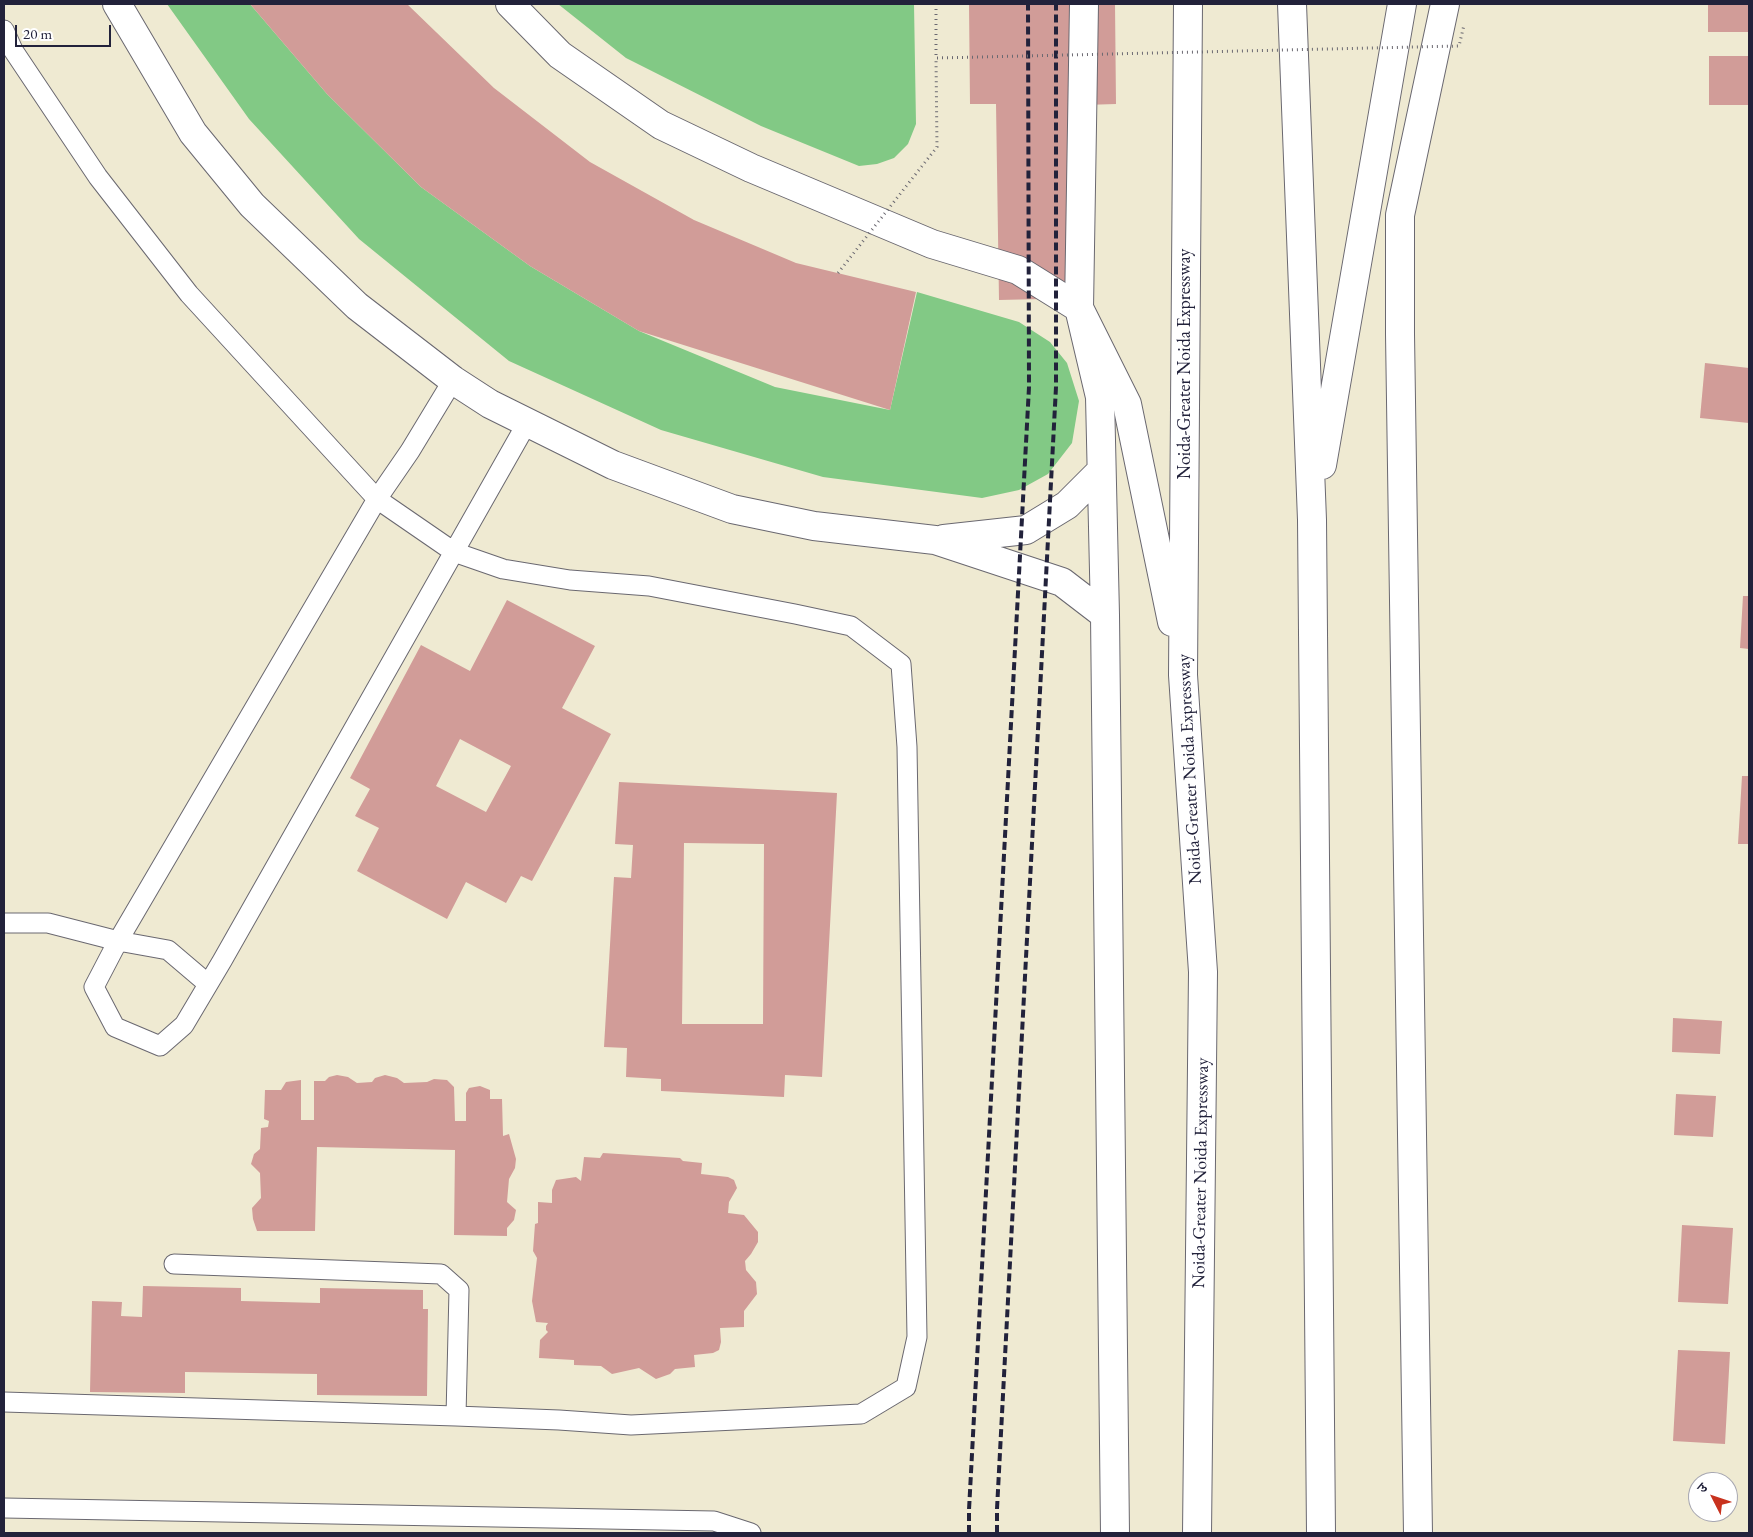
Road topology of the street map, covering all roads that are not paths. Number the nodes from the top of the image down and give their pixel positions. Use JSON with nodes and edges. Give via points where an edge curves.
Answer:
{"nodes":[{"id":1,"x":117,"y":4,"type":"edge"},
{"id":2,"x":510,"y":4,"type":"edge"},
{"id":3,"x":1084,"y":4,"type":"edge"},
{"id":4,"x":1188,"y":4,"type":"edge"},
{"id":5,"x":1292,"y":4,"type":"edge"},
{"id":6,"x":1402,"y":4,"type":"edge"},
{"id":7,"x":1445,"y":4,"type":"edge"},
{"id":8,"x":4,"y":30,"type":"edge"},
{"id":9,"x":1080,"y":308,"type":"junction"},
{"id":10,"x":453,"y":380,"type":"junction"},
{"id":11,"x":527,"y":423,"type":"junction"},
{"id":12,"x":1101,"y":471,"type":"junction"},
{"id":13,"x":377,"y":499,"type":"junction"},
{"id":14,"x":1312,"y":520,"type":"junction"},
{"id":15,"x":935,"y":540,"type":"junction"},
{"id":16,"x":454,"y":552,"type":"junction"},
{"id":17,"x":1105,"y":615,"type":"junction"},
{"id":18,"x":1183,"y":675,"type":"junction"},
{"id":19,"x":4,"y":923,"type":"edge"},
{"id":20,"x":118,"y":941,"type":"junction"},
{"id":21,"x":208,"y":984,"type":"junction"},
{"id":22,"x":174,"y":1264,"type":"dead end"},
{"id":23,"x":4,"y":1402,"type":"edge"},
{"id":24,"x":456,"y":1416,"type":"junction"},
{"id":25,"x":4,"y":1508,"type":"edge"},
{"id":26,"x":751,"y":1533,"type":"edge"},
{"id":27,"x":1115,"y":1533,"type":"edge"},
{"id":28,"x":1197,"y":1533,"type":"edge"},
{"id":29,"x":1321,"y":1533,"type":"edge"},
{"id":30,"x":1418,"y":1533,"type":"edge"}],
"edges":[{"from":1,"to":10,"type":"main road","via":[[193,133],[252,205],[356,306]]},
{"from":2,"to":9,"type":"main road","via":[[560,55],[661,125],[750,168],[932,244],[1018,270]]},
{"from":3,"to":9,"type":"main road"},
{"from":4,"to":18,"type":"main road","name":"Noida-Greater Noida Expressway"},
{"from":5,"to":14,"type":"main road"},
{"from":6,"to":14,"type":"main road"},
{"from":7,"to":30,"type":"main road","via":[[1400,216]]},
{"from":8,"to":13,"type":"lane","via":[[13,50],[98,177],[189,294]]},
{"from":9,"to":12,"type":"main road","via":[[1100,397]]},
{"from":9,"to":18,"type":"main road","via":[[1127,404]]},
{"from":10,"to":11,"type":"main road"},
{"from":10,"to":13,"type":"lane"},
{"from":11,"to":15,"type":"main road","via":[[613,465],[732,509],[814,526]]},
{"from":11,"to":16,"type":"lane"},
{"from":12,"to":15,"type":"main road","via":[[1067,505],[1026,530]]},
{"from":12,"to":17,"type":"main road"},
{"from":13,"to":16,"type":"lane"},
{"from":13,"to":20,"type":"lane"},
{"from":14,"to":29,"type":"main road"},
{"from":15,"to":17,"type":"main road","via":[[1062,582]]},
{"from":16,"to":21,"type":"lane"},
{"from":16,"to":24,"type":"lane","via":[[503,569],[570,580],[649,586],[851,626],[901,664],[908,758],[917,1337],[906,1386],[861,1414],[632,1425]]},
{"from":17,"to":27,"type":"main road"},
{"from":18,"to":28,"type":"main road","name":"Noida-Greater Noida Expressway","via":[[1203,972]]},
{"from":19,"to":20,"type":"lane","via":[[48,923]]},
{"from":20,"to":21,"type":"lane","via":[[168,950]]},
{"from":20,"to":21,"type":"lane","via":[[94,987],[114,1027],[160,1046],[184,1025]]},
{"from":22,"to":24,"type":"lane","via":[[441,1274],[459,1290]]},
{"from":23,"to":24,"type":"lane"},
{"from":25,"to":26,"type":"lane","via":[[714,1521]]}]}
